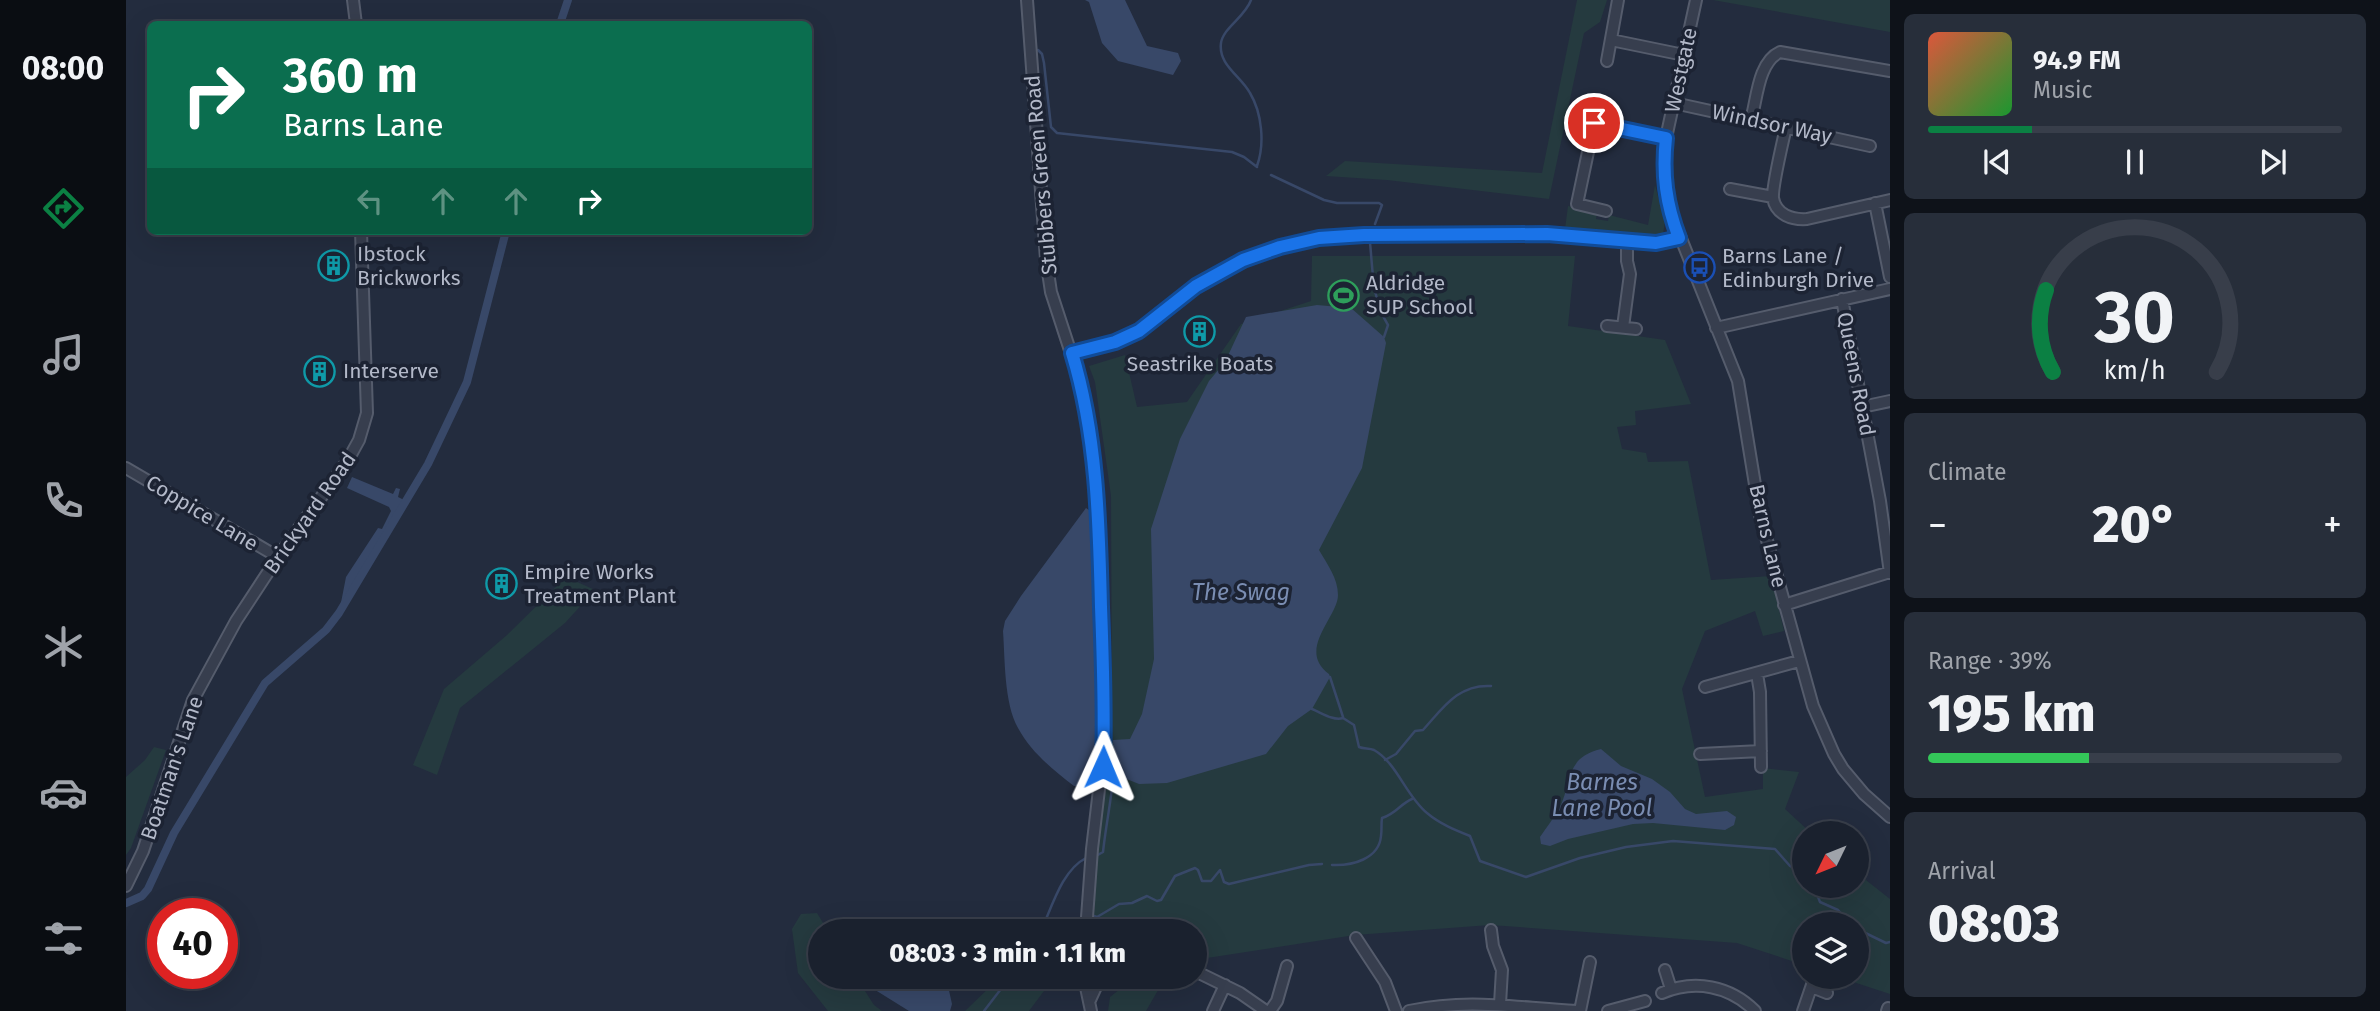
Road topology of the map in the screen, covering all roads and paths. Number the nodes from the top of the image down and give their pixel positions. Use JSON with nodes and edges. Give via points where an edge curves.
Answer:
{"nodes":[{"id":1,"x":353,"y":0,"type":"edge"},
{"id":2,"x":1027,"y":0,"type":"edge"},
{"id":3,"x":1618,"y":0,"type":"edge"},
{"id":4,"x":1696,"y":0,"type":"edge"},
{"id":5,"x":356,"y":21,"type":"edge"},
{"id":6,"x":1611,"y":40,"type":"junction"},
{"id":7,"x":1684,"y":55,"type":"junction"},
{"id":8,"x":1607,"y":61,"type":"dead end"},
{"id":9,"x":1890,"y":71,"type":"edge"},
{"id":10,"x":1599,"y":100,"type":"dead end"},
{"id":11,"x":1674,"y":103,"type":"junction"},
{"id":12,"x":1751,"y":120,"type":"junction"},
{"id":13,"x":1594,"y":123,"type":"junction"},
{"id":14,"x":1786,"y":127,"type":"junction"},
{"id":15,"x":1666,"y":138,"type":"junction"},
{"id":16,"x":1870,"y":146,"type":"dead end"},
{"id":17,"x":1730,"y":190,"type":"dead end"},
{"id":18,"x":1773,"y":197,"type":"junction"},
{"id":19,"x":1890,"y":200,"type":"edge"},
{"id":20,"x":1875,"y":203,"type":"junction"},
{"id":21,"x":1606,"y":211,"type":"dead end"},
{"id":22,"x":1673,"y":222,"type":"joint"},
{"id":23,"x":361,"y":235,"type":"edge"},
{"id":24,"x":1679,"y":238,"type":"junction"},
{"id":25,"x":1627,"y":242,"type":"junction"},
{"id":26,"x":1890,"y":277,"type":"edge"},
{"id":27,"x":1890,"y":289,"type":"edge"},
{"id":28,"x":1842,"y":299,"type":"junction"},
{"id":29,"x":1607,"y":326,"type":"dead end"},
{"id":30,"x":1623,"y":327,"type":"junction"},
{"id":31,"x":1716,"y":328,"type":"junction"},
{"id":32,"x":1636,"y":329,"type":"dead end"},
{"id":33,"x":1072,"y":353,"type":"junction"},
{"id":34,"x":1890,"y":401,"type":"edge"},
{"id":35,"x":1862,"y":407,"type":"junction"},
{"id":36,"x":126,"y":468,"type":"edge"},
{"id":37,"x":1885,"y":500,"type":"edge"},
{"id":38,"x":278,"y":558,"type":"junction"},
{"id":39,"x":1890,"y":572,"type":"edge"},
{"id":40,"x":1784,"y":605,"type":"junction"},
{"id":41,"x":236,"y":621,"type":"joint"},
{"id":42,"x":1800,"y":661,"type":"junction"},
{"id":43,"x":1717,"y":669,"type":"dead end"},
{"id":44,"x":1757,"y":674,"type":"junction"},
{"id":45,"x":1719,"y":682,"type":"junction"},
{"id":46,"x":1705,"y":687,"type":"dead end"},
{"id":47,"x":1760,"y":751,"type":"junction"},
{"id":48,"x":1700,"y":754,"type":"dead end"},
{"id":49,"x":1761,"y":767,"type":"dead end"},
{"id":50,"x":1890,"y":817,"type":"edge"},
{"id":51,"x":128,"y":882,"type":"edge"},
{"id":52,"x":1087,"y":919,"type":"edge"},
{"id":53,"x":1491,"y":930,"type":"dead end"},
{"id":54,"x":1356,"y":938,"type":"dead end"},
{"id":55,"x":1287,"y":966,"type":"dead end"},
{"id":56,"x":1574,"y":967,"type":"dead end"},
{"id":57,"x":1665,"y":970,"type":"dead end"},
{"id":58,"x":1207,"y":977,"type":"edge"},
{"id":59,"x":1225,"y":985,"type":"junction"},
{"id":60,"x":1086,"y":989,"type":"edge"},
{"id":61,"x":1097,"y":989,"type":"edge"},
{"id":62,"x":1811,"y":989,"type":"edge"},
{"id":63,"x":1822,"y":989,"type":"edge"},
{"id":64,"x":1827,"y":993,"type":"dead end"},
{"id":65,"x":1645,"y":1001,"type":"dead end"},
{"id":66,"x":1500,"y":1004,"type":"junction"},
{"id":67,"x":1091,"y":1006,"type":"edge"},
{"id":68,"x":1442,"y":1008,"type":"edge"},
{"id":69,"x":1632,"y":1009,"type":"edge"},
{"id":70,"x":1748,"y":1009,"type":"edge"},
{"id":71,"x":1213,"y":1011,"type":"edge"},
{"id":72,"x":1268,"y":1011,"type":"edge"},
{"id":73,"x":1396,"y":1011,"type":"edge"},
{"id":74,"x":1409,"y":1011,"type":"edge"},
{"id":75,"x":1579,"y":1011,"type":"edge"},
{"id":76,"x":1608,"y":1011,"type":"edge"},
{"id":77,"x":1802,"y":1011,"type":"edge"}],
"edges":[{"from":1,"to":5,"type":"street"},
{"from":2,"to":33,"type":"street","name":"Stubbers Green Road","via":[[1046,259]]},
{"from":3,"to":6,"type":"street"},
{"from":4,"to":7,"type":"street","name":"Westgate"},
{"from":6,"to":7,"type":"street"},
{"from":6,"to":8,"type":"street"},
{"from":7,"to":11,"type":"street","name":"Westgate"},
{"from":9,"to":12,"type":"street","via":[[1780,52],[1765,67]]},
{"from":10,"to":13,"type":"street"},
{"from":11,"to":12,"type":"street","name":"Windsor Way"},
{"from":11,"to":15,"type":"street","name":"Westgate"},
{"from":12,"to":14,"type":"street","name":"Windsor Way"},
{"from":13,"to":15,"type":"street"},
{"from":13,"to":21,"type":"street","via":[[1577,204]]},
{"from":14,"to":16,"type":"street","name":"Windsor Way"},
{"from":14,"to":18,"type":"street"},
{"from":15,"to":22,"type":"street","name":"Westgate","via":[[1664,181]]},
{"from":17,"to":18,"type":"street"},
{"from":18,"to":20,"type":"street","via":[[1783,215],[1794,220]]},
{"from":19,"to":20,"type":"street"},
{"from":20,"to":26,"type":"street"},
{"from":22,"to":24,"type":"street","name":"Barns Lane"},
{"from":23,"to":38,"type":"street","name":"Brickyard Road","via":[[367,413],[348,460]]},
{"from":24,"to":25,"type":"street"},
{"from":24,"to":31,"type":"street","name":"Barns Lane"},
{"from":25,"to":30,"type":"street","via":[[1630,280]]},
{"from":25,"to":33,"type":"street","via":[[1516,234],[1364,235],[1298,242],[1261,252],[1211,277],[1126,338]]},
{"from":27,"to":28,"type":"street"},
{"from":28,"to":31,"type":"street"},
{"from":28,"to":35,"type":"street","name":"Queens Road"},
{"from":29,"to":30,"type":"street"},
{"from":30,"to":32,"type":"street"},
{"from":31,"to":40,"type":"street","name":"Barns Lane","via":[[1741,392],[1760,514]]},
{"from":33,"to":52,"type":"street","name":"Stubbers Green Road","via":[[1093,447],[1100,581],[1104,747]]},
{"from":34,"to":35,"type":"street"},
{"from":35,"to":37,"type":"street","name":"Queens Road"},
{"from":36,"to":38,"type":"street","name":"Coppice Lane"},
{"from":37,"to":39,"type":"street","name":"Queens Road"},
{"from":38,"to":41,"type":"street","name":"Brickyard Road"},
{"from":39,"to":40,"type":"street"},
{"from":40,"to":42,"type":"street","name":"Barns Lane"},
{"from":41,"to":51,"type":"street","name":"Boatman's Lane","via":[[193,700]]},
{"from":42,"to":44,"type":"street"},
{"from":42,"to":50,"type":"street","name":"Barns Lane","via":[[1834,754],[1864,794]]},
{"from":43,"to":45,"type":"street"},
{"from":44,"to":45,"type":"street"},
{"from":44,"to":47,"type":"street"},
{"from":45,"to":46,"type":"street"},
{"from":47,"to":48,"type":"street","via":[[1718,758]]},
{"from":47,"to":49,"type":"street"},
{"from":53,"to":66,"type":"street","via":[[1488,948],[1502,970]]},
{"from":54,"to":73,"type":"street","via":[[1364,963],[1385,982]]},
{"from":55,"to":72,"type":"street","via":[[1276,982],[1277,1002]]},
{"from":56,"to":75,"type":"street","via":[[1588,967]]},
{"from":57,"to":70,"type":"street","via":[[1666,991],[1711,987],[1727,991]]},
{"from":58,"to":59,"type":"street"},
{"from":59,"to":71,"type":"street"},
{"from":59,"to":72,"type":"street"},
{"from":60,"to":67,"type":"street"},
{"from":61,"to":67,"type":"street"},
{"from":62,"to":77,"type":"street"},
{"from":63,"to":64,"type":"street"},
{"from":65,"to":69,"type":"street"},
{"from":66,"to":68,"type":"street"},
{"from":66,"to":75,"type":"street"},
{"from":68,"to":74,"type":"street"},
{"from":69,"to":76,"type":"street"}]}
